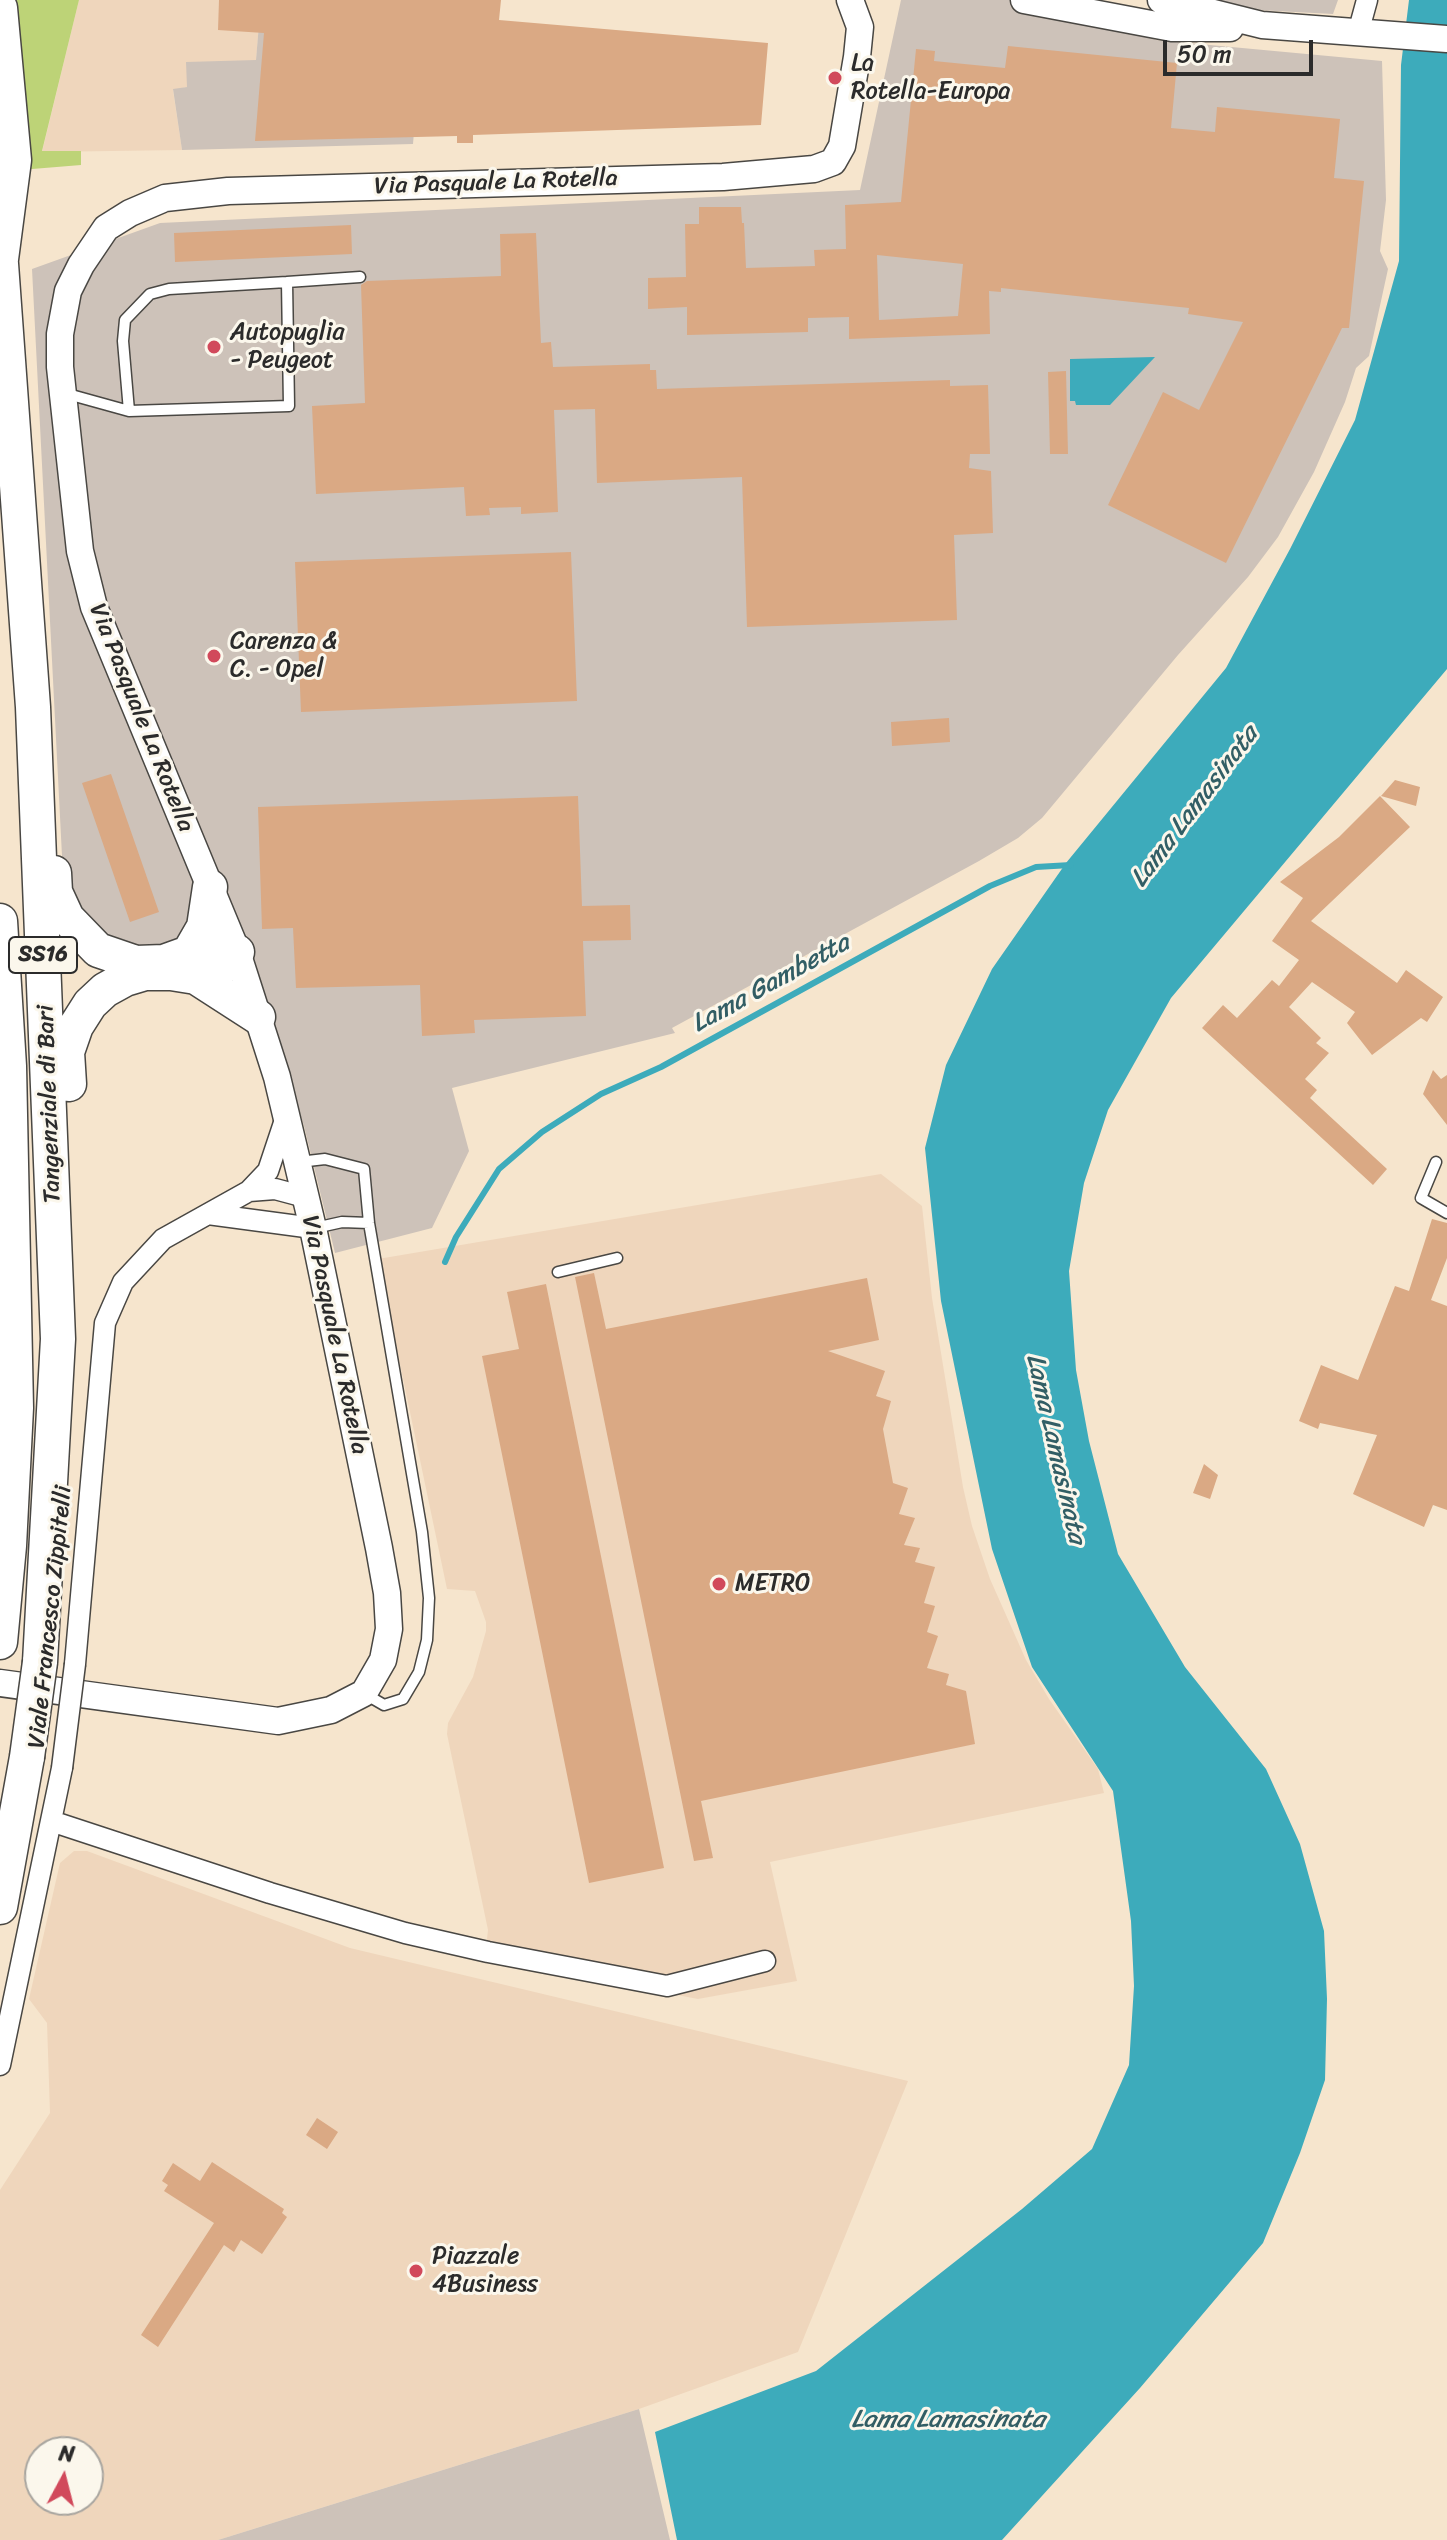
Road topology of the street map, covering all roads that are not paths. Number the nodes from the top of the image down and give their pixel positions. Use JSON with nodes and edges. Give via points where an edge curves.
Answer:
{"nodes":[{"id":1,"x":850,"y":0,"type":"edge"},
{"id":2,"x":875,"y":0,"type":"edge"},
{"id":3,"x":1024,"y":0,"type":"edge"},
{"id":4,"x":1161,"y":0,"type":"edge"},
{"id":5,"x":1367,"y":0,"type":"edge"},
{"id":6,"x":0,"y":8,"type":"edge"},
{"id":7,"x":1262,"y":25,"type":"junction"},
{"id":8,"x":860,"y":27,"type":"junction"},
{"id":9,"x":1369,"y":34,"type":"junction"},
{"id":10,"x":1447,"y":39,"type":"edge"},
{"id":11,"x":0,"y":250,"type":"edge"},
{"id":12,"x":1,"y":259,"type":"edge"},
{"id":13,"x":360,"y":277,"type":"dead end"},
{"id":14,"x":287,"y":282,"type":"junction"},
{"id":15,"x":62,"y":392,"type":"junction"},
{"id":16,"x":129,"y":411,"type":"junction"},
{"id":17,"x":33,"y":707,"type":"junction"},
{"id":18,"x":210,"y":887,"type":"junction"},
{"id":19,"x":0,"y":921,"type":"edge"},
{"id":20,"x":237,"y":952,"type":"junction"},
{"id":21,"x":192,"y":965,"type":"junction"},
{"id":22,"x":258,"y":1017,"type":"junction"},
{"id":23,"x":286,"y":1117,"type":"junction"},
{"id":24,"x":299,"y":1162,"type":"junction"},
{"id":25,"x":1436,"y":1162,"type":"dead end"},
{"id":26,"x":53,"y":1169,"type":"junction"},
{"id":27,"x":249,"y":1191,"type":"junction"},
{"id":28,"x":305,"y":1197,"type":"junction"},
{"id":29,"x":13,"y":1208,"type":"junction"},
{"id":30,"x":1447,"y":1213,"type":"edge"},
{"id":31,"x":208,"y":1214,"type":"junction"},
{"id":32,"x":369,"y":1223,"type":"junction"},
{"id":33,"x":313,"y":1228,"type":"junction"},
{"id":34,"x":0,"y":1242,"type":"edge"},
{"id":35,"x":617,"y":1258,"type":"dead end"},
{"id":36,"x":558,"y":1272,"type":"dead end"},
{"id":37,"x":0,"y":1642,"type":"edge"},
{"id":38,"x":0,"y":1683,"type":"edge"},
{"id":39,"x":364,"y":1693,"type":"junction"},
{"id":40,"x":51,"y":1821,"type":"junction"},
{"id":41,"x":0,"y":1907,"type":"edge"},
{"id":42,"x":765,"y":1961,"type":"dead end"},
{"id":43,"x":0,"y":2065,"type":"edge"}],
"edges":[{"from":1,"to":8,"type":"street"},
{"from":2,"to":8,"type":"street"},
{"from":3,"to":7,"type":"street","via":[[1172,28]]},
{"from":4,"to":7,"type":"street"},
{"from":5,"to":9,"type":"street"},
{"from":6,"to":12,"type":"highway","via":[[14,160]]},
{"from":7,"to":9,"type":"street"},
{"from":8,"to":15,"type":"street","name":"Via Pasquale La Rotella","via":[[842,146],[833,162],[814,169],[723,177],[228,191],[165,198],[130,213],[106,228],[68,291],[60,334]]},
{"from":9,"to":10,"type":"street"},
{"from":11,"to":12,"type":"highway","name":"Tangenziale di Bari","number":"SS16"},
{"from":12,"to":17,"type":"highway","name":"Tangenziale di Bari","number":"SS16"},
{"from":13,"to":14,"type":"lane"},
{"from":14,"to":16,"type":"lane","via":[[150,294],[125,320]]},
{"from":14,"to":16,"type":"lane","via":[[289,406]]},
{"from":15,"to":16,"type":"lane"},
{"from":15,"to":18,"type":"street","name":"Via Pasquale La Rotella","via":[[80,551],[94,607]]},
{"from":17,"to":21,"type":"highway","via":[[48,780],[55,892],[67,918],[98,950],[136,963]]},
{"from":17,"to":26,"type":"highway","name":"Tangenziale di Bari","number":"SS16"},
{"from":18,"to":20,"type":"street","name":"Via Pasquale La Rotella"},
{"from":18,"to":21,"type":"highway"},
{"from":19,"to":29,"type":"highway","name":"Tangenziale di Bari","number":"SS16"},
{"from":20,"to":21,"type":"highway","via":[[214,975]]},
{"from":20,"to":22,"type":"street","name":"Via Pasquale La Rotella"},
{"from":21,"to":22,"type":"highway"},
{"from":21,"to":26,"type":"highway","via":[[125,979],[90,1004],[67,1052],[70,1123]]},
{"from":22,"to":23,"type":"street","name":"Via Pasquale La Rotella"},
{"from":23,"to":24,"type":"street","name":"Via Pasquale La Rotella"},
{"from":23,"to":27,"type":"street","via":[[268,1171]]},
{"from":24,"to":28,"type":"street","name":"Via Pasquale La Rotella"},
{"from":24,"to":32,"type":"lane","via":[[325,1159],[364,1169]]},
{"from":25,"to":30,"type":"lane","via":[[1421,1198]]},
{"from":26,"to":41,"type":"highway","name":"Tangenziale di Bari","number":"SS16","bridge":true,"via":[[58,1339],[40,1662]]},
{"from":27,"to":28,"type":"street","via":[[275,1189]]},
{"from":27,"to":31,"type":"street","name":"Viale Francesco Zippitelli"},
{"from":28,"to":33,"type":"street","name":"Via Pasquale La Rotella"},
{"from":29,"to":34,"type":"highway"},
{"from":29,"to":37,"type":"highway","name":"Tangenziale di Bari","number":"SS16","via":[[16,1408]]},
{"from":31,"to":33,"type":"street"},
{"from":31,"to":40,"type":"street","name":"Viale Francesco Zippitelli","bridge":true,"via":[[163,1239],[123,1282],[105,1323],[75,1664]]},
{"from":32,"to":33,"type":"lane"},
{"from":32,"to":39,"type":"lane","via":[[429,1598],[419,1672],[403,1699],[384,1705]]},
{"from":33,"to":39,"type":"street","name":"Via Pasquale La Rotella","via":[[387,1593],[389,1629],[383,1660]]},
{"from":35,"to":36,"type":"lane"},
{"from":38,"to":39,"type":"street","via":[[278,1721],[331,1710]]},
{"from":40,"to":42,"type":"street","via":[[270,1893],[488,1952],[667,1986]]},
{"from":40,"to":43,"type":"street","name":"Viale Francesco Zippitelli"}]}
